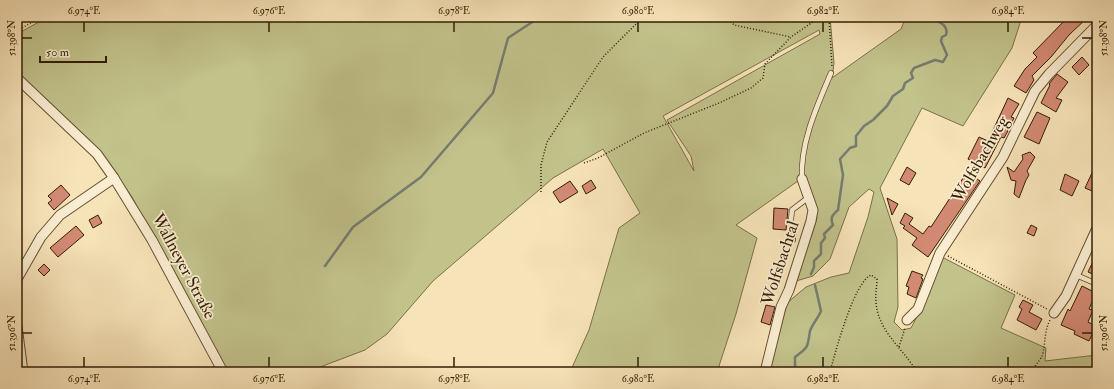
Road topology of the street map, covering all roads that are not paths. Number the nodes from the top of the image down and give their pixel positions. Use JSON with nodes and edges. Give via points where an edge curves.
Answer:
{"nodes":[{"id":1,"x":1097,"y":25,"type":"edge"},
{"id":2,"x":831,"y":73,"type":"road end"},
{"id":3,"x":17,"y":78,"type":"edge"},
{"id":4,"x":114,"y":178,"type":"junction"},
{"id":5,"x":802,"y":179,"type":"joint"},
{"id":6,"x":809,"y":196,"type":"junction"},
{"id":7,"x":791,"y":219,"type":"dead end"},
{"id":8,"x":1097,"y":228,"type":"edge"},
{"id":9,"x":1076,"y":275,"type":"junction"},
{"id":10,"x":17,"y":279,"type":"edge"},
{"id":11,"x":1097,"y":284,"type":"edge"},
{"id":12,"x":1054,"y":313,"type":"road end"},
{"id":13,"x":907,"y":320,"type":"road end"},
{"id":14,"x":17,"y":326,"type":"edge"},
{"id":15,"x":22,"y":372,"type":"edge"},
{"id":16,"x":223,"y":372,"type":"edge"},
{"id":17,"x":765,"y":372,"type":"edge"}],
"edges":[{"from":1,"to":13,"type":"street","name":"Wolfsbachweg","via":[[1035,91],[1003,157],[940,252],[918,309]]},
{"from":2,"to":5,"type":"lane","name":"Wolfsbachtal","via":[[814,112],[801,164]]},
{"from":3,"to":4,"type":"street","name":"Wallneyer Straße","via":[[97,154]]},
{"from":4,"to":10,"type":"street","via":[[60,215],[41,237]]},
{"from":4,"to":16,"type":"street","name":"Wallneyer Straße","via":[[152,240]]},
{"from":5,"to":6,"type":"street","name":"Wolfsbachtal"},
{"from":6,"to":7,"type":"lane","via":[[792,210]]},
{"from":6,"to":17,"type":"street","name":"Wolfsbachtal","via":[[813,210],[812,221],[781,307]]},
{"from":8,"to":9,"type":"street"},
{"from":9,"to":11,"type":"lane"},
{"from":9,"to":12,"type":"street"},
{"from":14,"to":15,"type":"street"}]}
